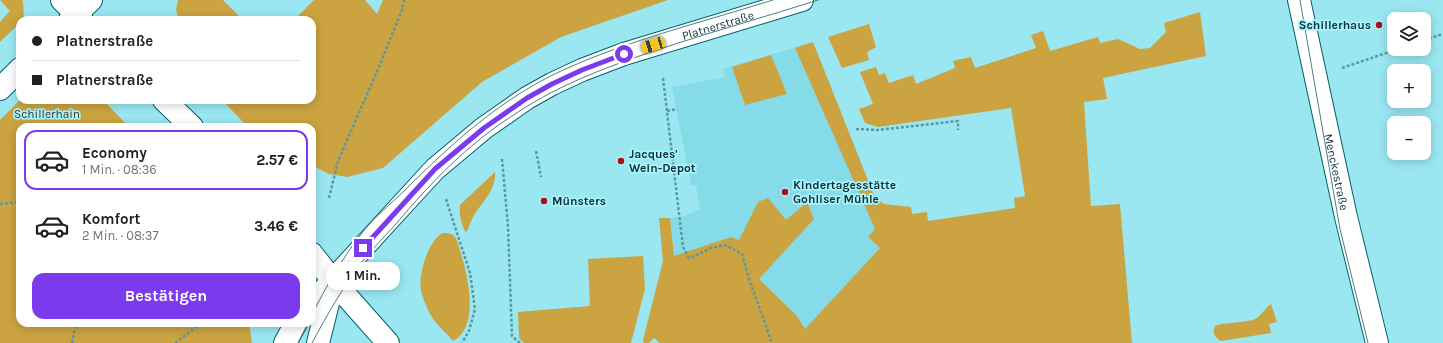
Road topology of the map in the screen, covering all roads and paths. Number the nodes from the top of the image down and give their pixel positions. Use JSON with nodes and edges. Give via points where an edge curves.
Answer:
{"nodes":[{"id":1,"x":404,"y":0,"type":"edge"},
{"id":2,"x":802,"y":0,"type":"edge"},
{"id":3,"x":1299,"y":0,"type":"edge"},
{"id":4,"x":1443,"y":34,"type":"edge"},
{"id":5,"x":1431,"y":38,"type":"edge"},
{"id":6,"x":1387,"y":53,"type":"edge"},
{"id":7,"x":16,"y":73,"type":"edge"},
{"id":8,"x":1314,"y":75,"type":"junction"},
{"id":9,"x":663,"y":78,"type":"dead end"},
{"id":10,"x":0,"y":89,"type":"edge"},
{"id":11,"x":168,"y":104,"type":"edge"},
{"id":12,"x":677,"y":109,"type":"dead end"},
{"id":13,"x":667,"y":111,"type":"junction"},
{"id":14,"x":188,"y":123,"type":"edge"},
{"id":15,"x":856,"y":129,"type":"dead end"},
{"id":16,"x":958,"y":130,"type":"dead end"},
{"id":17,"x":536,"y":151,"type":"dead end"},
{"id":18,"x":502,"y":159,"type":"dead end"},
{"id":19,"x":435,"y":169,"type":"junction"},
{"id":20,"x":540,"y":177,"type":"dead end"},
{"id":21,"x":329,"y":198,"type":"dead end"},
{"id":22,"x":16,"y":202,"type":"edge"},
{"id":23,"x":0,"y":204,"type":"edge"},
{"id":24,"x":316,"y":259,"type":"edge"},
{"id":25,"x":333,"y":282,"type":"junction"},
{"id":26,"x":316,"y":299,"type":"edge"},
{"id":27,"x":75,"y":327,"type":"edge"},
{"id":28,"x":197,"y":327,"type":"edge"},
{"id":29,"x":294,"y":327,"type":"edge"},
{"id":30,"x":72,"y":343,"type":"edge"},
{"id":31,"x":175,"y":343,"type":"edge"},
{"id":32,"x":285,"y":343,"type":"edge"},
{"id":33,"x":318,"y":343,"type":"edge"},
{"id":34,"x":388,"y":343,"type":"edge"},
{"id":35,"x":462,"y":343,"type":"edge"},
{"id":36,"x":520,"y":343,"type":"edge"},
{"id":37,"x":770,"y":343,"type":"edge"},
{"id":38,"x":1377,"y":343,"type":"edge"}],
"edges":[{"from":1,"to":21,"type":"path","via":[[379,67],[338,161]]},
{"from":2,"to":19,"type":"main road","name":"Platnerstraße","via":[[624,54],[582,70],[527,98],[484,128]]},
{"from":3,"to":8,"type":"main road","name":"Menckestraße"},
{"from":4,"to":5,"type":"path"},
{"from":6,"to":8,"type":"path"},
{"from":7,"to":10,"type":"main road"},
{"from":8,"to":38,"type":"main road","name":"Menckestraße"},
{"from":9,"to":13,"type":"path"},
{"from":11,"to":14,"type":"main road"},
{"from":12,"to":13,"type":"path"},
{"from":13,"to":37,"type":"path","via":[[683,247],[689,258],[725,245],[742,254]]},
{"from":15,"to":16,"type":"path","via":[[878,130],[958,122]]},
{"from":17,"to":20,"type":"path"},
{"from":18,"to":36,"type":"path","via":[[508,226],[512,336]]},
{"from":19,"to":25,"type":"main road","name":"Platnerstraße"},
{"from":19,"to":35,"type":"path","via":[[470,273],[475,309],[469,331]]},
{"from":22,"to":23,"type":"path"},
{"from":24,"to":25,"type":"main road"},
{"from":25,"to":26,"type":"main road","name":"Platnerstraße"},
{"from":25,"to":33,"type":"main road","name":"Platnerstraße"},
{"from":25,"to":34,"type":"main road"},
{"from":27,"to":30,"type":"path"},
{"from":28,"to":31,"type":"path"},
{"from":29,"to":32,"type":"main road"}]}
